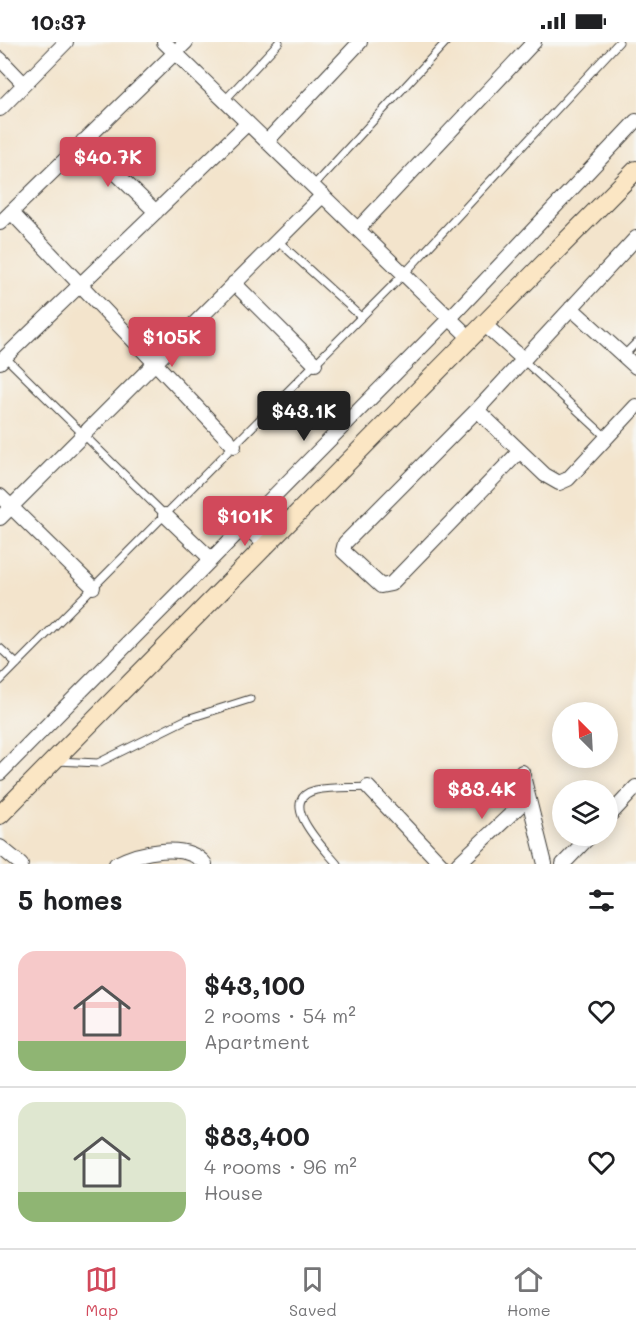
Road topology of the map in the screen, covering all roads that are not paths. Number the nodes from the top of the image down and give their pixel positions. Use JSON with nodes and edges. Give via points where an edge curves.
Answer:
{"nodes":[{"id":1,"x":66,"y":42,"type":"edge"},
{"id":2,"x":164,"y":42,"type":"edge"},
{"id":3,"x":186,"y":42,"type":"edge"},
{"id":4,"x":279,"y":42,"type":"edge"},
{"id":5,"x":360,"y":42,"type":"edge"},
{"id":6,"x":446,"y":42,"type":"edge"},
{"id":7,"x":534,"y":42,"type":"edge"},
{"id":8,"x":619,"y":42,"type":"edge"},
{"id":9,"x":175,"y":53,"type":"junction"},
{"id":10,"x":0,"y":59,"type":"edge"},
{"id":11,"x":24,"y":84,"type":"junction"},
{"id":12,"x":225,"y":100,"type":"junction"},
{"id":13,"x":0,"y":109,"type":"edge"},
{"id":14,"x":636,"y":121,"type":"edge"},
{"id":15,"x":248,"y":123,"type":"junction"},
{"id":16,"x":83,"y":141,"type":"junction"},
{"id":17,"x":267,"y":141,"type":"junction"},
{"id":18,"x":636,"y":170,"type":"edge"},
{"id":19,"x":318,"y":190,"type":"junction"},
{"id":20,"x":11,"y":212,"type":"junction"},
{"id":21,"x":156,"y":212,"type":"junction"},
{"id":22,"x":0,"y":223,"type":"edge"},
{"id":23,"x":358,"y":229,"type":"junction"},
{"id":24,"x":636,"y":238,"type":"edge"},
{"id":25,"x":277,"y":240,"type":"junction"},
{"id":26,"x":404,"y":274,"type":"junction"},
{"id":27,"x":234,"y":283,"type":"junction"},
{"id":28,"x":81,"y":284,"type":"junction"},
{"id":29,"x":571,"y":308,"type":"junction"},
{"id":30,"x":361,"y":317,"type":"junction"},
{"id":31,"x":450,"y":318,"type":"junction"},
{"id":32,"x":485,"y":324,"type":"junction"},
{"id":33,"x":471,"y":339,"type":"junction"},
{"id":34,"x":636,"y":343,"type":"edge"},
{"id":35,"x":624,"y":355,"type":"junction"},
{"id":36,"x":522,"y":358,"type":"junction"},
{"id":37,"x":2,"y":359,"type":"edge"},
{"id":38,"x":154,"y":363,"type":"junction"},
{"id":39,"x":315,"y":364,"type":"junction"},
{"id":40,"x":636,"y":367,"type":"edge"},
{"id":41,"x":636,"y":406,"type":"edge"},
{"id":42,"x":477,"y":410,"type":"junction"},
{"id":43,"x":84,"y":434,"type":"junction"},
{"id":44,"x":606,"y":437,"type":"junction"},
{"id":45,"x":234,"y":446,"type":"junction"},
{"id":46,"x":520,"y":451,"type":"junction"},
{"id":47,"x":0,"y":496,"type":"edge"},
{"id":48,"x":11,"y":507,"type":"junction"},
{"id":49,"x":165,"y":515,"type":"junction"},
{"id":50,"x":0,"y":518,"type":"edge"},
{"id":51,"x":244,"y":525,"type":"junction"},
{"id":52,"x":267,"y":546,"type":"junction"},
{"id":53,"x":211,"y":559,"type":"junction"},
{"id":54,"x":93,"y":587,"type":"junction"},
{"id":55,"x":0,"y":648,"type":"edge"},
{"id":56,"x":16,"y":664,"type":"junction"},
{"id":57,"x":0,"y":681,"type":"edge"},
{"id":58,"x":250,"y":699,"type":"dead end"},
{"id":59,"x":54,"y":760,"type":"junction"},
{"id":60,"x":522,"y":772,"type":"dead end"},
{"id":61,"x":0,"y":773,"type":"edge"},
{"id":62,"x":368,"y":787,"type":"joint"},
{"id":63,"x":636,"y":787,"type":"edge"},
{"id":64,"x":527,"y":799,"type":"junction"},
{"id":65,"x":618,"y":806,"type":"edge"},
{"id":66,"x":0,"y":815,"type":"edge"},
{"id":67,"x":580,"y":846,"type":"edge"},
{"id":68,"x":116,"y":864,"type":"edge"},
{"id":69,"x":205,"y":864,"type":"edge"},
{"id":70,"x":338,"y":864,"type":"edge"},
{"id":71,"x":441,"y":864,"type":"edge"},
{"id":72,"x":458,"y":864,"type":"edge"},
{"id":73,"x":545,"y":864,"type":"edge"},
{"id":74,"x":563,"y":864,"type":"edge"}],
"edges":[{"from":1,"to":11,"type":"street"},
{"from":2,"to":9,"type":"street"},
{"from":3,"to":9,"type":"street"},
{"from":4,"to":12,"type":"lane"},
{"from":5,"to":17,"type":"street"},
{"from":6,"to":19,"type":"lane"},
{"from":7,"to":23,"type":"street"},
{"from":8,"to":26,"type":"lane"},
{"from":9,"to":12,"type":"street"},
{"from":9,"to":16,"type":"street"},
{"from":10,"to":11,"type":"street"},
{"from":11,"to":13,"type":"street"},
{"from":12,"to":15,"type":"street"},
{"from":14,"to":31,"type":"street"},
{"from":15,"to":17,"type":"street"},
{"from":15,"to":21,"type":"street"},
{"from":16,"to":20,"type":"street"},
{"from":16,"to":21,"type":"street"},
{"from":17,"to":19,"type":"street"},
{"from":18,"to":32,"type":"street"},
{"from":19,"to":23,"type":"street"},
{"from":19,"to":25,"type":"street"},
{"from":20,"to":22,"type":"street"},
{"from":20,"to":28,"type":"street"},
{"from":21,"to":28,"type":"street"},
{"from":23,"to":26,"type":"street"},
{"from":24,"to":29,"type":"street"},
{"from":25,"to":27,"type":"street"},
{"from":25,"to":30,"type":"lane"},
{"from":26,"to":30,"type":"lane"},
{"from":26,"to":31,"type":"street"},
{"from":27,"to":38,"type":"street"},
{"from":27,"to":39,"type":"street"},
{"from":28,"to":37,"type":"street"},
{"from":28,"to":38,"type":"street"},
{"from":29,"to":35,"type":"street"},
{"from":29,"to":36,"type":"street"},
{"from":30,"to":39,"type":"lane"},
{"from":31,"to":33,"type":"street"},
{"from":31,"to":51,"type":"street"},
{"from":32,"to":33,"type":"street"},
{"from":32,"to":36,"type":"street"},
{"from":33,"to":52,"type":"street"},
{"from":34,"to":35,"type":"lane"},
{"from":35,"to":40,"type":"street"},
{"from":36,"to":42,"type":"street"},
{"from":36,"to":44,"type":"lane"},
{"from":37,"to":43,"type":"lane"},
{"from":38,"to":43,"type":"street"},
{"from":38,"to":45,"type":"street"},
{"from":39,"to":45,"type":"lane"},
{"from":41,"to":44,"type":"street"},
{"from":42,"to":46,"type":"street"},
{"from":42,"to":46,"type":"street","via":[[345,543],[344,551],[351,558],[381,586],[391,584]]},
{"from":43,"to":48,"type":"street"},
{"from":43,"to":49,"type":"lane"},
{"from":44,"to":46,"type":"street","via":[[560,483],[545,475]]},
{"from":45,"to":49,"type":"lane"},
{"from":47,"to":48,"type":"street"},
{"from":48,"to":50,"type":"street"},
{"from":48,"to":54,"type":"street"},
{"from":49,"to":53,"type":"street"},
{"from":49,"to":54,"type":"lane"},
{"from":51,"to":52,"type":"street"},
{"from":51,"to":53,"type":"street"},
{"from":52,"to":59,"type":"street"},
{"from":53,"to":61,"type":"street"},
{"from":54,"to":56,"type":"lane"},
{"from":55,"to":56,"type":"lane"},
{"from":56,"to":57,"type":"lane"},
{"from":58,"to":59,"type":"lane","via":[[187,719],[107,760],[88,764]]},
{"from":59,"to":66,"type":"street"},
{"from":60,"to":64,"type":"street"},
{"from":62,"to":70,"type":"lane","via":[[315,790],[299,804],[306,826]]},
{"from":62,"to":71,"type":"street"},
{"from":63,"to":65,"type":"street"},
{"from":64,"to":72,"type":"street"},
{"from":64,"to":73,"type":"street"},
{"from":67,"to":74,"type":"street"},
{"from":68,"to":69,"type":"street","via":[[170,851],[186,852]]}]}
